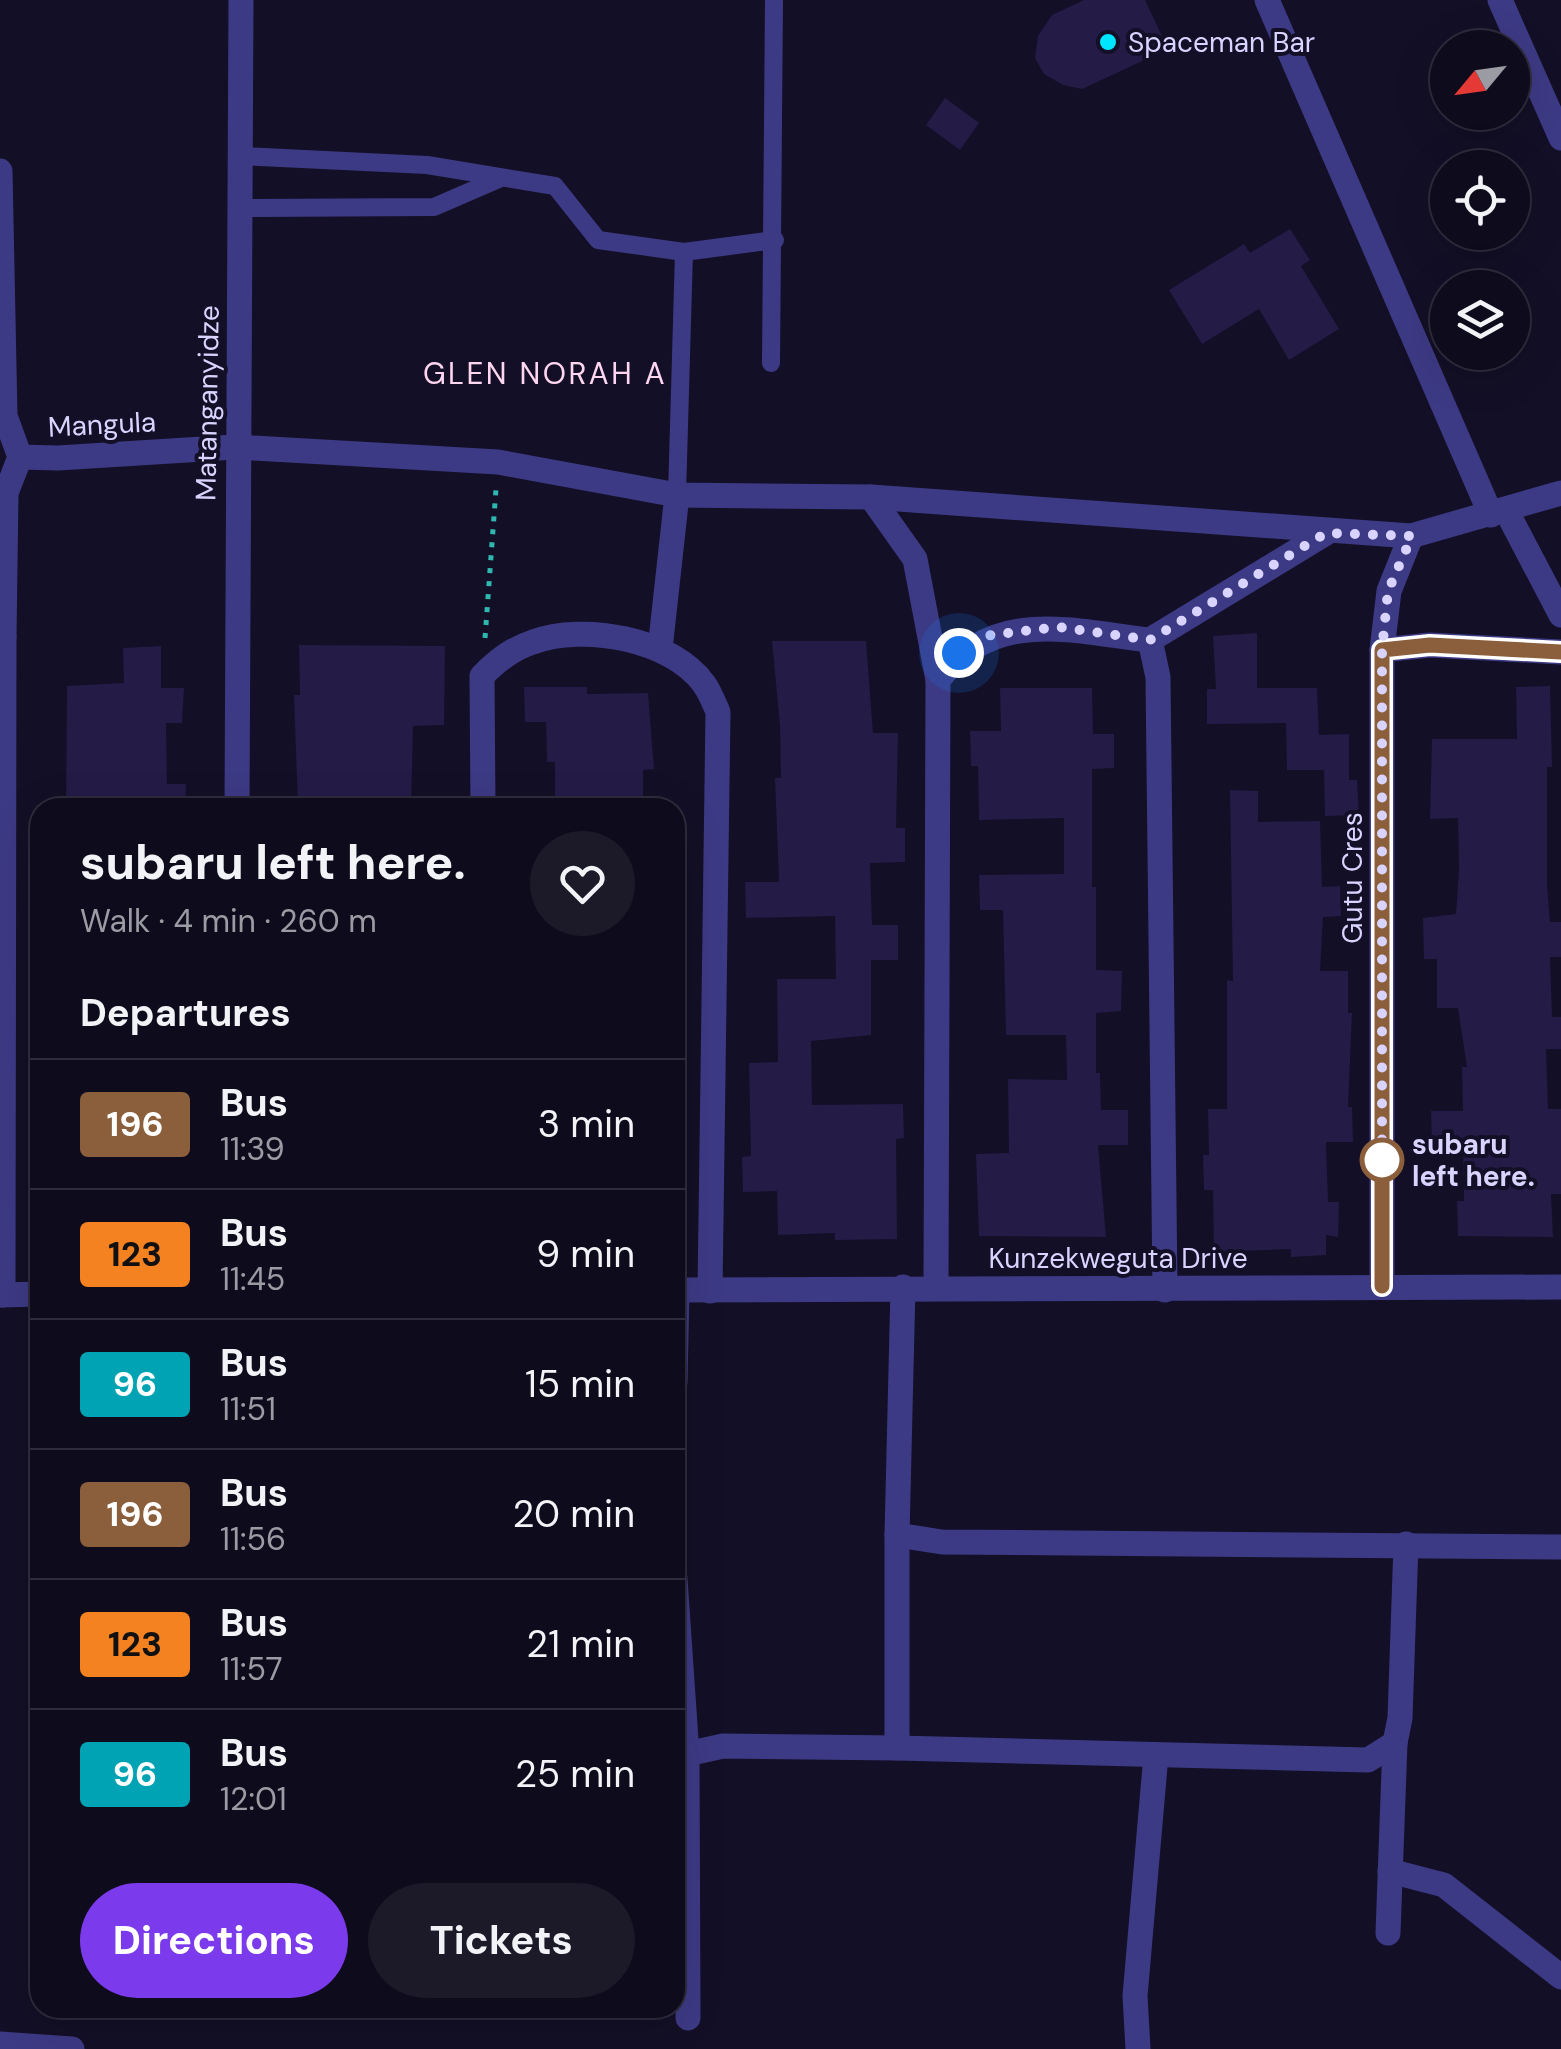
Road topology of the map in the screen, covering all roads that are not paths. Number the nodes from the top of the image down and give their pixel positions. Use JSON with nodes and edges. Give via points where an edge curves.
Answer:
{"nodes":[{"id":1,"x":240,"y":0,"type":"edge"},
{"id":2,"x":774,"y":0,"type":"edge"},
{"id":3,"x":1267,"y":0,"type":"edge"},
{"id":4,"x":1500,"y":0,"type":"edge"},
{"id":5,"x":1561,"y":138,"type":"edge"},
{"id":6,"x":241,"y":156,"type":"junction"},
{"id":7,"x":0,"y":171,"type":"edge"},
{"id":8,"x":505,"y":177,"type":"junction"},
{"id":9,"x":242,"y":208,"type":"junction"},
{"id":10,"x":775,"y":240,"type":"junction"},
{"id":11,"x":684,"y":252,"type":"junction"},
{"id":12,"x":771,"y":362,"type":"dead end"},
{"id":13,"x":235,"y":447,"type":"junction"},
{"id":14,"x":20,"y":456,"type":"junction"},
{"id":15,"x":1561,"y":493,"type":"edge"},
{"id":16,"x":677,"y":495,"type":"junction"},
{"id":17,"x":871,"y":497,"type":"junction"},
{"id":18,"x":1499,"y":513,"type":"junction"},
{"id":19,"x":1326,"y":533,"type":"junction"},
{"id":20,"x":1412,"y":536,"type":"junction"},
{"id":21,"x":1561,"y":615,"type":"edge"},
{"id":22,"x":2,"y":637,"type":"edge"},
{"id":23,"x":1150,"y":640,"type":"junction"},
{"id":24,"x":660,"y":649,"type":"junction"},
{"id":25,"x":1382,"y":650,"type":"junction"},
{"id":26,"x":1561,"y":652,"type":"edge"},
{"id":27,"x":938,"y":680,"type":"junction"},
{"id":28,"x":236,"y":798,"type":"edge"},
{"id":29,"x":482,"y":798,"type":"edge"},
{"id":30,"x":936,"y":1286,"type":"junction"},
{"id":31,"x":1382,"y":1286,"type":"junction"},
{"id":32,"x":903,"y":1287,"type":"junction"},
{"id":33,"x":1561,"y":1287,"type":"edge"},
{"id":34,"x":685,"y":1290,"type":"edge"},
{"id":35,"x":710,"y":1290,"type":"junction"},
{"id":36,"x":1165,"y":1290,"type":"junction"},
{"id":37,"x":2,"y":1294,"type":"edge"},
{"id":38,"x":30,"y":1294,"type":"edge"},
{"id":39,"x":897,"y":1536,"type":"junction"},
{"id":40,"x":1406,"y":1544,"type":"junction"},
{"id":41,"x":1561,"y":1547,"type":"edge"},
{"id":42,"x":1395,"y":1743,"type":"junction"},
{"id":43,"x":897,"y":1748,"type":"junction"},
{"id":44,"x":685,"y":1754,"type":"edge"},
{"id":45,"x":1156,"y":1754,"type":"junction"},
{"id":46,"x":1390,"y":1872,"type":"junction"},
{"id":47,"x":685,"y":1905,"type":"edge"},
{"id":48,"x":1388,"y":1933,"type":"dead end"},
{"id":49,"x":1561,"y":1977,"type":"edge"},
{"id":50,"x":688,"y":2018,"type":"dead end"},
{"id":51,"x":0,"y":2044,"type":"edge"},
{"id":52,"x":72,"y":2049,"type":"edge"},
{"id":53,"x":1138,"y":2049,"type":"edge"}],
"edges":[{"from":1,"to":6,"type":"street","name":"Matanganyidze"},
{"from":2,"to":10,"type":"lane"},
{"from":3,"to":18,"type":"street"},
{"from":4,"to":5,"type":"street"},
{"from":6,"to":8,"type":"lane","via":[[428,165]]},
{"from":6,"to":9,"type":"street","name":"Matanganyidze"},
{"from":7,"to":14,"type":"street","name":"Mangula","via":[[6,416]]},
{"from":8,"to":9,"type":"lane","via":[[434,206]]},
{"from":8,"to":11,"type":"lane","via":[[555,186],[598,240]]},
{"from":9,"to":13,"type":"street","name":"Matanganyidze"},
{"from":10,"to":11,"type":"lane"},
{"from":10,"to":12,"type":"lane"},
{"from":11,"to":16,"type":"lane"},
{"from":13,"to":14,"type":"street","name":"Mangula"},
{"from":13,"to":16,"type":"street","name":"Mangula","via":[[498,462]]},
{"from":13,"to":28,"type":"street","name":"Matanganyidze"},
{"from":14,"to":22,"type":"street","via":[[6,493]]},
{"from":15,"to":18,"type":"street","name":"Mangula"},
{"from":16,"to":17,"type":"street","name":"Mangula"},
{"from":16,"to":24,"type":"street"},
{"from":17,"to":19,"type":"street","name":"Mangula"},
{"from":17,"to":27,"type":"street","via":[[915,559]]},
{"from":18,"to":20,"type":"street","name":"Mangula"},
{"from":18,"to":21,"type":"street"},
{"from":19,"to":20,"type":"street","name":"Mangula"},
{"from":19,"to":23,"type":"street"},
{"from":20,"to":25,"type":"street","name":"Gutu Cres","via":[[1388,591]]},
{"from":22,"to":37,"type":"street"},
{"from":23,"to":27,"type":"street","via":[[1058,627],[991,635],[959,653]]},
{"from":23,"to":36,"type":"street","via":[[1158,677]]},
{"from":24,"to":29,"type":"street","via":[[590,634],[537,640],[502,656],[482,676]]},
{"from":24,"to":35,"type":"street","via":[[704,682],[718,712]]},
{"from":25,"to":26,"type":"street","via":[[1430,645]]},
{"from":25,"to":31,"type":"street","name":"Gutu Cres"},
{"from":27,"to":30,"type":"street"},
{"from":30,"to":32,"type":"street","name":"Kunzekweguta Drive"},
{"from":30,"to":36,"type":"street","name":"Kunzekweguta Drive"},
{"from":31,"to":33,"type":"street","name":"Kunzekweguta Drive"},
{"from":31,"to":36,"type":"street","name":"Kunzekweguta Drive"},
{"from":32,"to":35,"type":"street","name":"Kunzekweguta Drive"},
{"from":32,"to":39,"type":"street"},
{"from":34,"to":35,"type":"street","name":"Kunzekweguta Drive"},
{"from":37,"to":38,"type":"street"},
{"from":39,"to":40,"type":"street","via":[[942,1542]]},
{"from":39,"to":43,"type":"street"},
{"from":40,"to":41,"type":"street"},
{"from":40,"to":42,"type":"street"},
{"from":42,"to":45,"type":"street","via":[[1368,1760]]},
{"from":42,"to":46,"type":"street"},
{"from":43,"to":44,"type":"street","via":[[723,1746]]},
{"from":43,"to":45,"type":"street"},
{"from":45,"to":53,"type":"street","via":[[1134,1996]]},
{"from":46,"to":48,"type":"street"},
{"from":46,"to":49,"type":"street","via":[[1444,1885]]},
{"from":47,"to":50,"type":"street"},
{"from":51,"to":52,"type":"street"}]}
